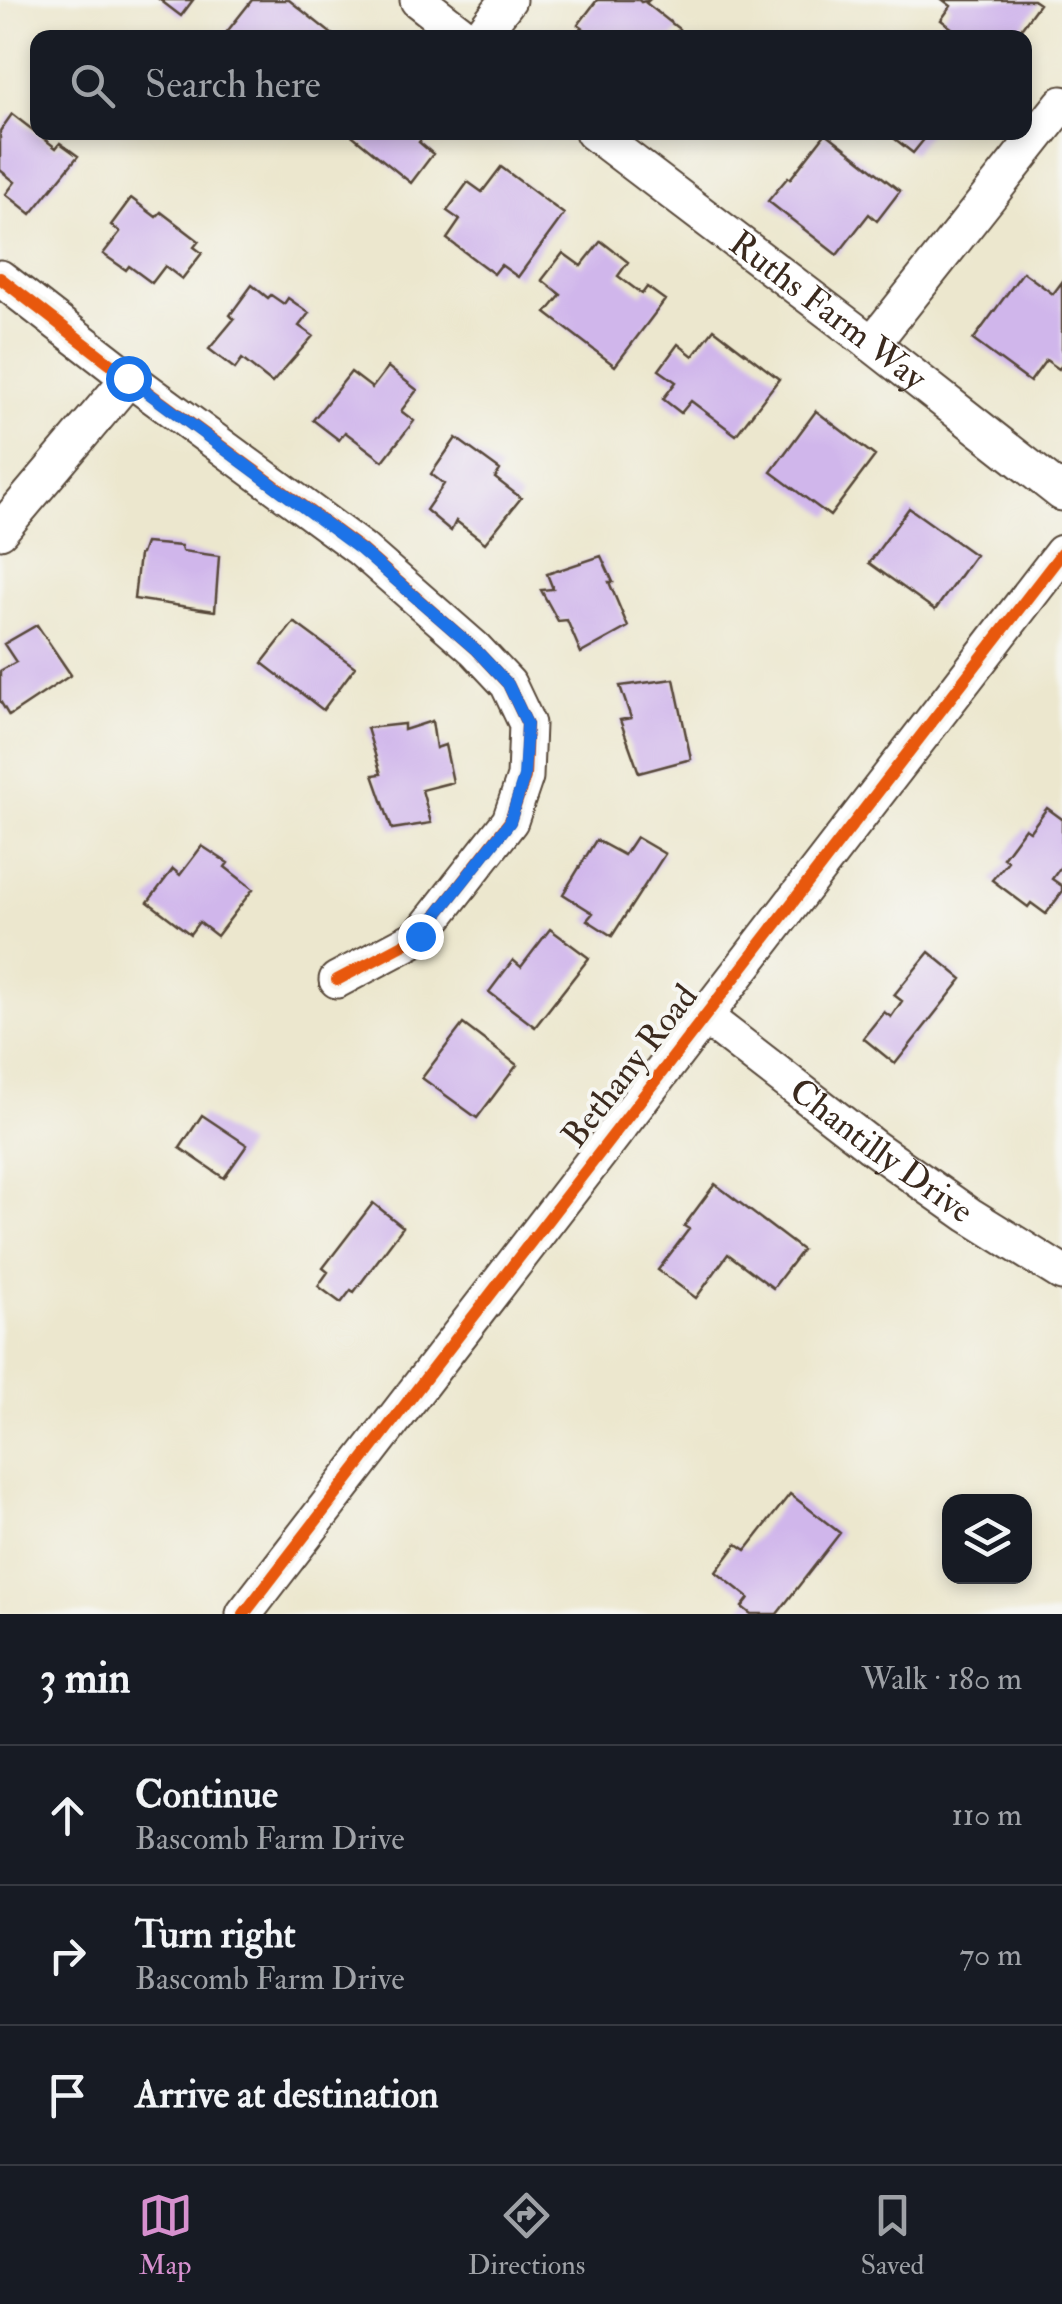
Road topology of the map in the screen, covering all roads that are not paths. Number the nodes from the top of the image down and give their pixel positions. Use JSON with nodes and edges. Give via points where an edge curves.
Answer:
{"nodes":[{"id":1,"x":418,"y":0,"type":"edge"},
{"id":2,"x":508,"y":0,"type":"edge"},
{"id":3,"x":457,"y":30,"type":"edge"},
{"id":4,"x":485,"y":30,"type":"edge"},
{"id":5,"x":1062,"y":104,"type":"edge"},
{"id":6,"x":603,"y":140,"type":"edge"},
{"id":7,"x":0,"y":278,"type":"edge"},
{"id":8,"x":872,"y":344,"type":"junction"},
{"id":9,"x":128,"y":378,"type":"junction"},
{"id":10,"x":1062,"y":493,"type":"edge"},
{"id":11,"x":0,"y":531,"type":"edge"},
{"id":12,"x":1062,"y":554,"type":"edge"},
{"id":13,"x":337,"y":980,"type":"dead end"},
{"id":14,"x":706,"y":1018,"type":"junction"},
{"id":15,"x":1062,"y":1273,"type":"edge"},
{"id":16,"x":244,"y":1614,"type":"edge"}],
"edges":[{"from":1,"to":3,"type":"street"},
{"from":2,"to":4,"type":"street"},
{"from":5,"to":8,"type":"street"},
{"from":6,"to":8,"type":"street","name":"Ruths Farm Way"},
{"from":7,"to":9,"type":"street"},
{"from":8,"to":10,"type":"street","name":"Ruths Farm Way"},
{"from":9,"to":11,"type":"street"},
{"from":9,"to":13,"type":"street","via":[[404,587],[508,684],[527,724],[524,777],[510,822],[420,936]]},
{"from":12,"to":14,"type":"street","name":"Bethany Road"},
{"from":14,"to":15,"type":"street","name":"Chantilly Drive","via":[[874,1148]]},
{"from":14,"to":16,"type":"street","name":"Bethany Road"}]}
